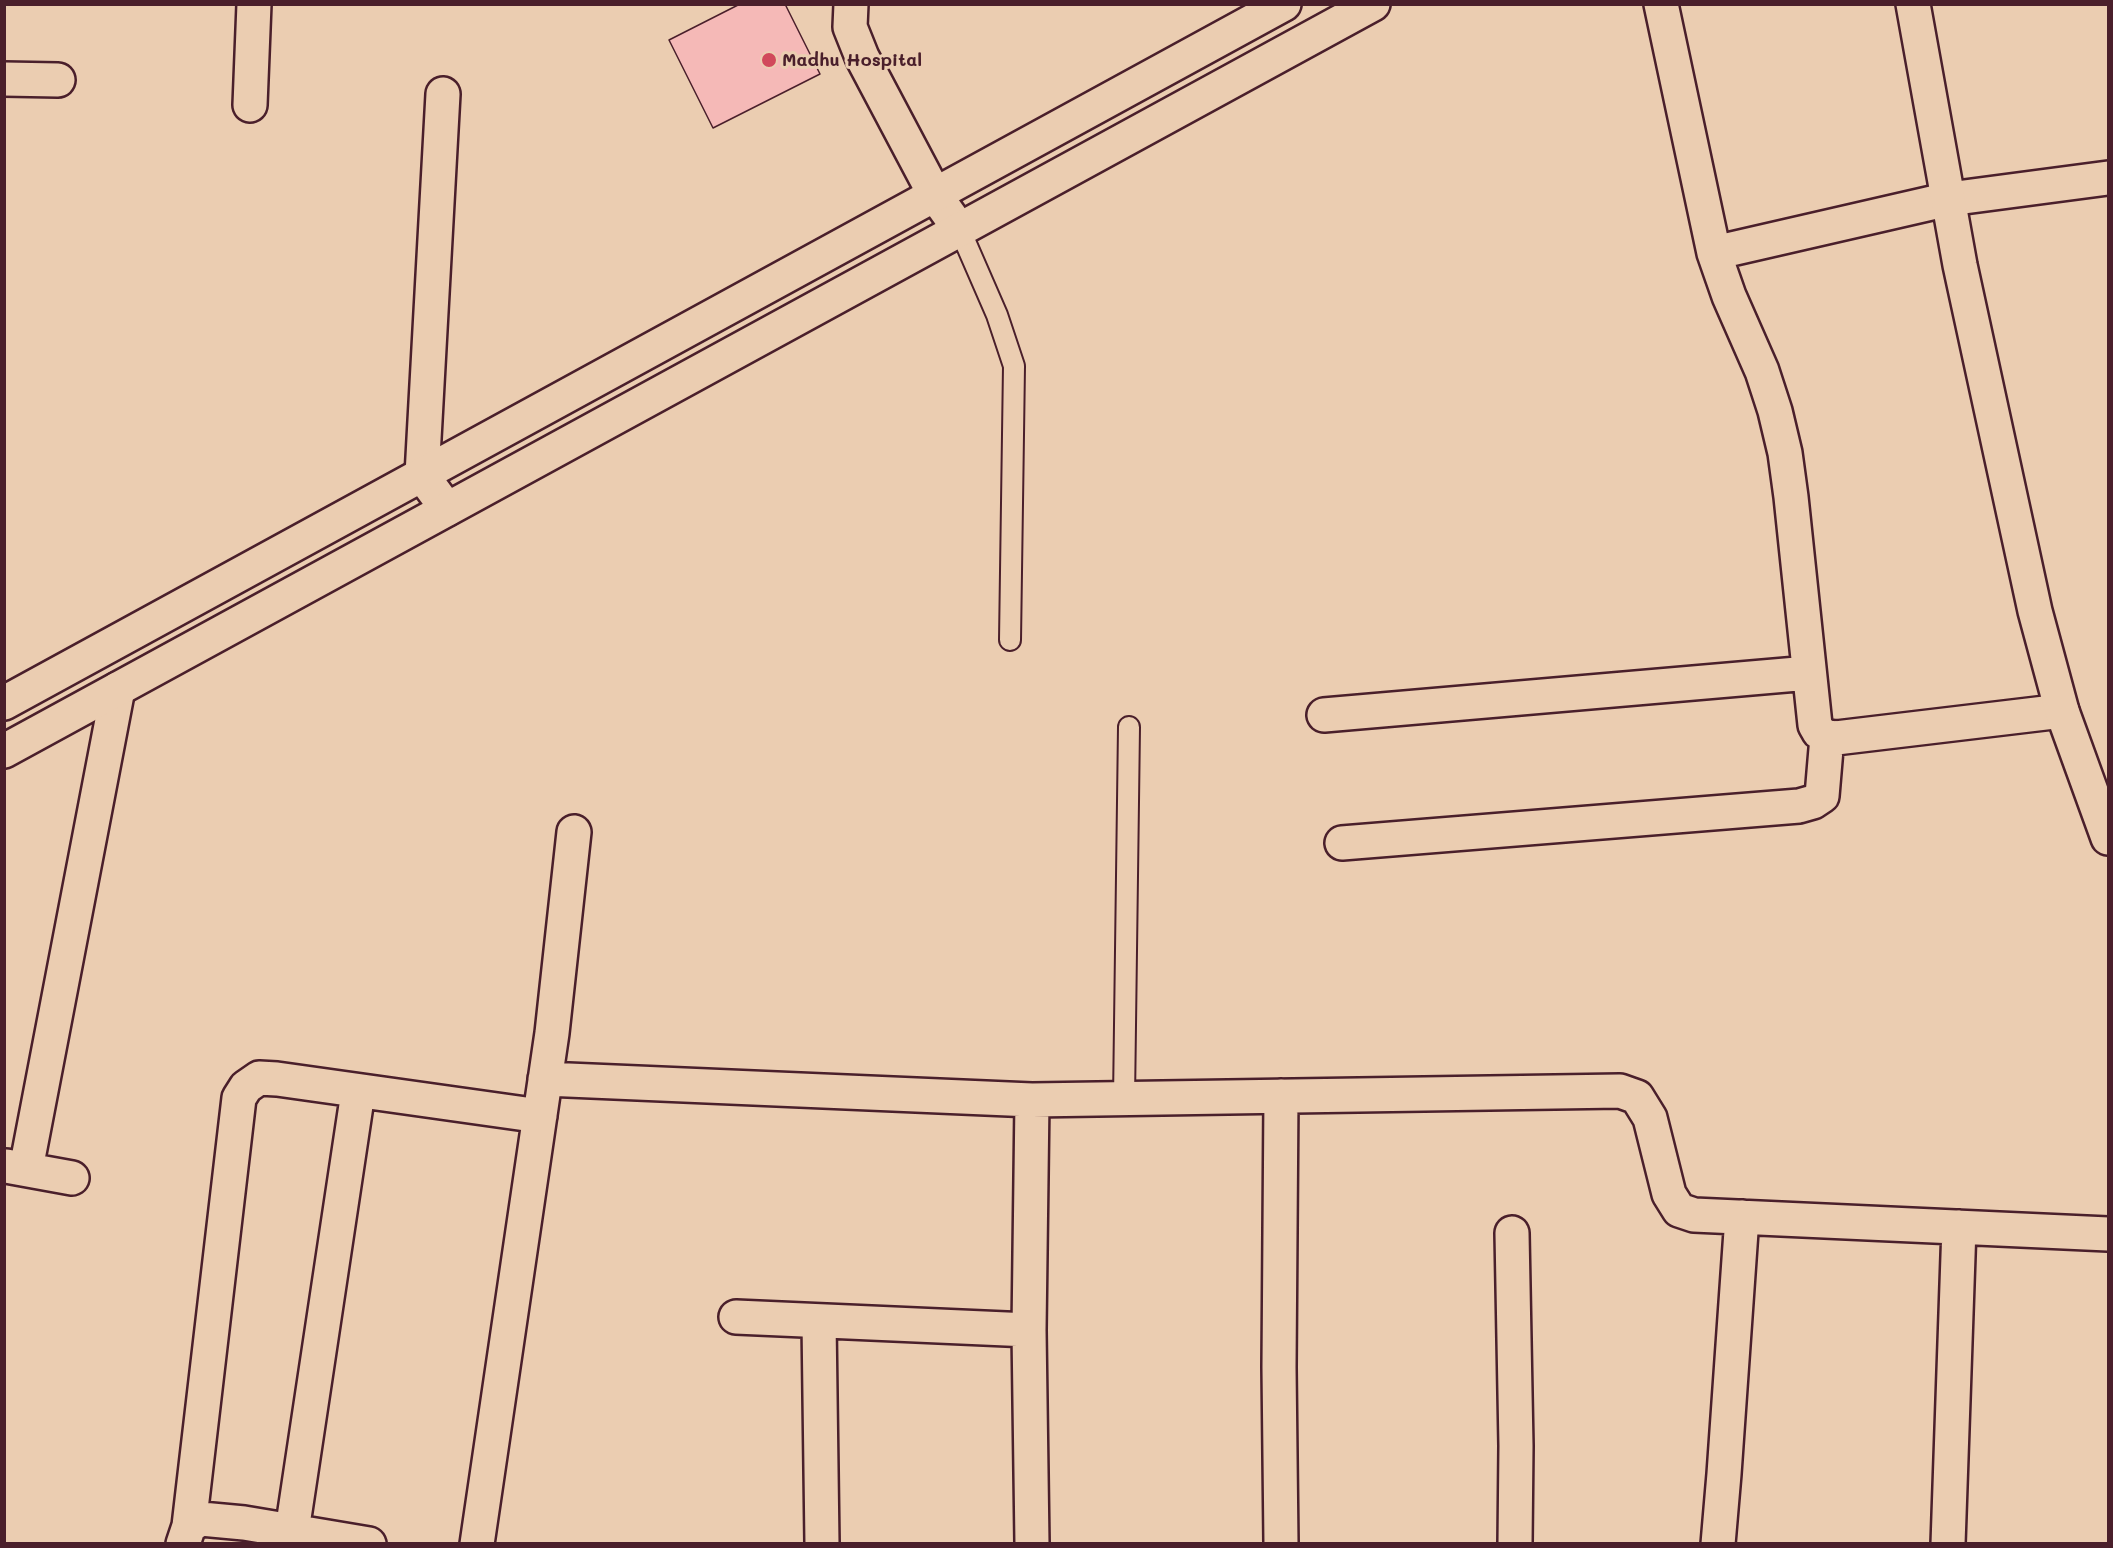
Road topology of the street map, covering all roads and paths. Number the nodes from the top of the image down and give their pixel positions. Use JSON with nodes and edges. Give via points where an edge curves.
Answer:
{"nodes":[{"id":1,"x":254,"y":4,"type":"edge"},
{"id":2,"x":851,"y":4,"type":"edge"},
{"id":3,"x":1373,"y":4,"type":"edge"},
{"id":4,"x":1661,"y":4,"type":"edge"},
{"id":5,"x":1913,"y":4,"type":"edge"},
{"id":6,"x":1283,"y":5,"type":"edge"},
{"id":7,"x":1299,"y":45,"type":"junction"},
{"id":8,"x":4,"y":79,"type":"edge"},
{"id":9,"x":58,"y":80,"type":"dead end"},
{"id":10,"x":443,"y":94,"type":"dead end"},
{"id":11,"x":250,"y":105,"type":"dead end"},
{"id":12,"x":2109,"y":178,"type":"edge"},
{"id":13,"x":935,"y":195,"type":"junction"},
{"id":14,"x":1949,"y":199,"type":"junction"},
{"id":15,"x":960,"y":230,"type":"junction"},
{"id":16,"x":1714,"y":253,"type":"junction"},
{"id":17,"x":422,"y":475,"type":"junction"},
{"id":18,"x":447,"y":509,"type":"junction"},
{"id":19,"x":181,"y":606,"type":"junction"},
{"id":20,"x":1010,"y":640,"type":"dead end"},
{"id":21,"x":202,"y":643,"type":"junction"},
{"id":22,"x":1809,"y":673,"type":"junction"},
{"id":23,"x":118,"y":689,"type":"junction"},
{"id":24,"x":4,"y":703,"type":"edge"},
{"id":25,"x":2062,"y":711,"type":"junction"},
{"id":26,"x":1324,"y":715,"type":"dead end"},
{"id":27,"x":1129,"y":727,"type":"dead end"},
{"id":28,"x":1827,"y":737,"type":"junction"},
{"id":29,"x":4,"y":751,"type":"edge"},
{"id":30,"x":574,"y":832,"type":"dead end"},
{"id":31,"x":2109,"y":838,"type":"edge"},
{"id":32,"x":1342,"y":843,"type":"dead end"},
{"id":33,"x":545,"y":1079,"type":"junction"},
{"id":34,"x":358,"y":1092,"type":"junction"},
{"id":35,"x":1281,"y":1096,"type":"junction"},
{"id":36,"x":1124,"y":1099,"type":"junction"},
{"id":37,"x":1032,"y":1100,"type":"junction"},
{"id":38,"x":540,"y":1116,"type":"junction"},
{"id":39,"x":16,"y":1167,"type":"edge"},
{"id":40,"x":72,"y":1178,"type":"dead end"},
{"id":41,"x":1742,"y":1217,"type":"junction"},
{"id":42,"x":1959,"y":1227,"type":"junction"},
{"id":43,"x":1512,"y":1233,"type":"dead end"},
{"id":44,"x":2109,"y":1234,"type":"edge"},
{"id":45,"x":736,"y":1317,"type":"dead end"},
{"id":46,"x":819,"y":1321,"type":"junction"},
{"id":47,"x":1029,"y":1330,"type":"junction"},
{"id":48,"x":292,"y":1531,"type":"junction"},
{"id":49,"x":186,"y":1535,"type":"edge"},
{"id":50,"x":369,"y":1544,"type":"edge"},
{"id":51,"x":477,"y":1544,"type":"edge"},
{"id":52,"x":822,"y":1544,"type":"edge"},
{"id":53,"x":1032,"y":1544,"type":"edge"},
{"id":54,"x":1281,"y":1544,"type":"edge"},
{"id":55,"x":1515,"y":1544,"type":"edge"},
{"id":56,"x":1718,"y":1544,"type":"edge"},
{"id":57,"x":1948,"y":1544,"type":"edge"}],
"edges":[{"from":1,"to":11,"type":"street"},
{"from":2,"to":13,"type":"street","via":[[850,27],[862,57]]},
{"from":3,"to":7,"type":"street"},
{"from":4,"to":16,"type":"street"},
{"from":5,"to":14,"type":"street"},
{"from":6,"to":7,"type":"street"},
{"from":6,"to":13,"type":"street"},
{"from":7,"to":15,"type":"street"},
{"from":8,"to":9,"type":"street"},
{"from":10,"to":17,"type":"street"},
{"from":12,"to":14,"type":"street"},
{"from":13,"to":15,"type":"street"},
{"from":13,"to":17,"type":"street"},
{"from":14,"to":16,"type":"street"},
{"from":14,"to":25,"type":"street","via":[[2035,611]]},
{"from":15,"to":18,"type":"street"},
{"from":15,"to":20,"type":"lane","via":[[997,315],[1014,366]]},
{"from":16,"to":22,"type":"street","via":[[1762,371],[1785,453]]},
{"from":17,"to":18,"type":"street"},
{"from":17,"to":19,"type":"street"},
{"from":18,"to":21,"type":"street"},
{"from":19,"to":21,"type":"street"},
{"from":19,"to":24,"type":"street"},
{"from":21,"to":23,"type":"street"},
{"from":22,"to":26,"type":"street"},
{"from":22,"to":28,"type":"street","via":[[1815,725]]},
{"from":23,"to":29,"type":"street"},
{"from":23,"to":39,"type":"street"},
{"from":25,"to":28,"type":"street"},
{"from":25,"to":31,"type":"street"},
{"from":27,"to":36,"type":"lane"},
{"from":28,"to":32,"type":"street","via":[[1822,796],[1800,806]]},
{"from":30,"to":33,"type":"street"},
{"from":33,"to":37,"type":"street"},
{"from":33,"to":38,"type":"street"},
{"from":34,"to":38,"type":"street"},
{"from":34,"to":48,"type":"street"},
{"from":34,"to":49,"type":"street","via":[[259,1078],[239,1098]]},
{"from":35,"to":36,"type":"street"},
{"from":35,"to":41,"type":"street","via":[[1620,1091],[1637,1097],[1650,1118],[1669,1194],[1678,1210],[1694,1215]]},
{"from":35,"to":54,"type":"street"},
{"from":36,"to":37,"type":"street"},
{"from":37,"to":47,"type":"street"},
{"from":38,"to":51,"type":"street"},
{"from":39,"to":40,"type":"street"},
{"from":41,"to":42,"type":"street"},
{"from":41,"to":56,"type":"street"},
{"from":42,"to":44,"type":"street"},
{"from":42,"to":57,"type":"street"},
{"from":43,"to":55,"type":"street"},
{"from":45,"to":46,"type":"street"},
{"from":46,"to":47,"type":"street"},
{"from":46,"to":52,"type":"street"},
{"from":47,"to":53,"type":"street"},
{"from":48,"to":49,"type":"street","via":[[201,1519]]},
{"from":48,"to":50,"type":"street"}]}
